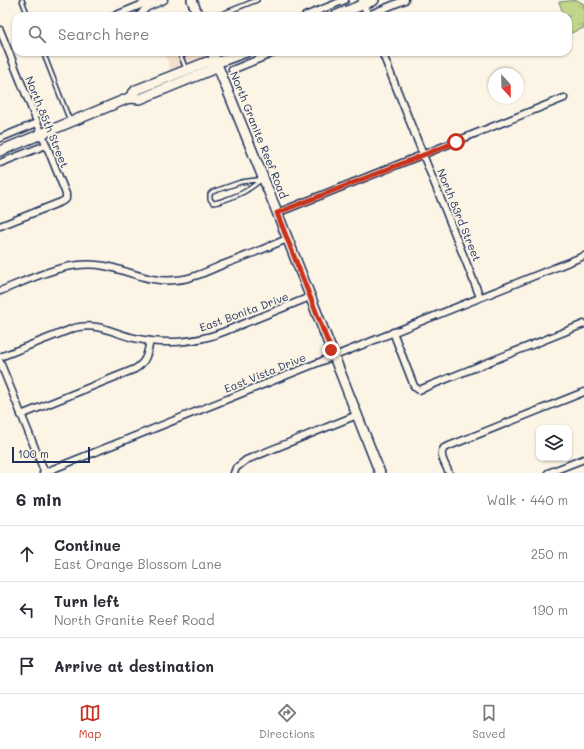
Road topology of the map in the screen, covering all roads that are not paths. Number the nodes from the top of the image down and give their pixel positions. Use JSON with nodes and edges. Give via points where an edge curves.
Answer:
{"nodes":[{"id":1,"x":22,"y":0,"type":"edge"},
{"id":2,"x":153,"y":0,"type":"edge"},
{"id":3,"x":164,"y":0,"type":"edge"},
{"id":4,"x":192,"y":0,"type":"edge"},
{"id":5,"x":257,"y":0,"type":"edge"},
{"id":6,"x":345,"y":0,"type":"edge"},
{"id":7,"x":374,"y":0,"type":"edge"},
{"id":8,"x":405,"y":0,"type":"edge"},
{"id":9,"x":362,"y":2,"type":"edge"},
{"id":10,"x":26,"y":12,"type":"edge"},
{"id":11,"x":124,"y":12,"type":"edge"},
{"id":12,"x":142,"y":12,"type":"edge"},
{"id":13,"x":196,"y":12,"type":"edge"},
{"id":14,"x":227,"y":12,"type":"edge"},
{"id":15,"x":316,"y":12,"type":"edge"},
{"id":16,"x":343,"y":12,"type":"edge"},
{"id":17,"x":366,"y":12,"type":"edge"},
{"id":18,"x":376,"y":12,"type":"edge"},
{"id":19,"x":0,"y":30,"type":"edge"},
{"id":20,"x":45,"y":56,"type":"edge"},
{"id":21,"x":183,"y":56,"type":"edge"},
{"id":22,"x":213,"y":56,"type":"edge"},
{"id":23,"x":236,"y":56,"type":"edge"},
{"id":24,"x":266,"y":56,"type":"edge"},
{"id":25,"x":384,"y":56,"type":"edge"},
{"id":26,"x":216,"y":63,"type":"junction"},
{"id":27,"x":187,"y":70,"type":"junction"},
{"id":28,"x":232,"y":70,"type":"dead end"},
{"id":29,"x":130,"y":98,"type":"junction"},
{"id":30,"x":564,"y":98,"type":"dead end"},
{"id":31,"x":71,"y":122,"type":"junction"},
{"id":32,"x":37,"y":124,"type":"junction"},
{"id":33,"x":42,"y":134,"type":"junction"},
{"id":34,"x":0,"y":138,"type":"edge"},
{"id":35,"x":46,"y":145,"type":"junction"},
{"id":36,"x":0,"y":151,"type":"edge"},
{"id":37,"x":423,"y":154,"type":"junction"},
{"id":38,"x":0,"y":163,"type":"edge"},
{"id":39,"x":263,"y":179,"type":"junction"},
{"id":40,"x":277,"y":213,"type":"junction"},
{"id":41,"x":0,"y":226,"type":"edge"},
{"id":42,"x":287,"y":239,"type":"junction"},
{"id":43,"x":584,"y":256,"type":"edge"},
{"id":44,"x":0,"y":291,"type":"edge"},
{"id":45,"x":310,"y":297,"type":"junction"},
{"id":46,"x":480,"y":297,"type":"junction"},
{"id":47,"x":584,"y":324,"type":"edge"},
{"id":48,"x":393,"y":332,"type":"junction"},
{"id":49,"x":150,"y":341,"type":"junction"},
{"id":50,"x":334,"y":356,"type":"junction"},
{"id":51,"x":0,"y":357,"type":"edge"},
{"id":52,"x":0,"y":362,"type":"edge"},
{"id":53,"x":584,"y":392,"type":"edge"},
{"id":54,"x":21,"y":415,"type":"junction"},
{"id":55,"x":357,"y":415,"type":"junction"},
{"id":56,"x":584,"y":459,"type":"edge"},
{"id":57,"x":44,"y":473,"type":"edge"},
{"id":58,"x":234,"y":473,"type":"edge"},
{"id":59,"x":380,"y":473,"type":"edge"},
{"id":60,"x":449,"y":473,"type":"edge"},
{"id":61,"x":548,"y":473,"type":"edge"}],
"edges":[{"from":1,"to":10,"type":"lane"},
{"from":2,"to":11,"type":"street"},
{"from":3,"to":12,"type":"street"},
{"from":4,"to":13,"type":"street"},
{"from":5,"to":14,"type":"lane"},
{"from":6,"to":15,"type":"street"},
{"from":7,"to":9,"type":"street"},
{"from":8,"to":18,"type":"street"},
{"from":9,"to":16,"type":"street"},
{"from":9,"to":17,"type":"street"},
{"from":19,"to":32,"type":"street","name":"North 85th Street"},
{"from":20,"to":31,"type":"lane"},
{"from":21,"to":27,"type":"lane"},
{"from":22,"to":26,"type":"street","name":"North Granite Reef Road"},
{"from":23,"to":26,"type":"street"},
{"from":24,"to":28,"type":"street"},
{"from":25,"to":37,"type":"street","name":"North 83rd Street"},
{"from":26,"to":27,"type":"street","via":[[207,62]]},
{"from":26,"to":29,"type":"street","via":[[211,70],[204,73],[140,99]]},
{"from":26,"to":39,"type":"street","name":"North Granite Reef Road"},
{"from":27,"to":29,"type":"street","via":[[136,90]]},
{"from":29,"to":31,"type":"street"},
{"from":30,"to":37,"type":"street"},
{"from":31,"to":33,"type":"street"},
{"from":32,"to":33,"type":"street","name":"North 85th Street"},
{"from":32,"to":34,"type":"street"},
{"from":33,"to":35,"type":"street","name":"North 85th Street"},
{"from":33,"to":36,"type":"street"},
{"from":35,"to":38,"type":"street"},
{"from":35,"to":41,"type":"street","name":"North 85th Street","via":[[66,199]]},
{"from":37,"to":40,"type":"street"},
{"from":37,"to":46,"type":"street","name":"North 83rd Street"},
{"from":39,"to":39,"type":"lane","via":[[241,182],[212,192],[210,199],[213,203],[219,202],[247,190]]},
{"from":39,"to":40,"type":"street","name":"North Granite Reef Road"},
{"from":40,"to":42,"type":"street","name":"North Granite Reef Road"},
{"from":42,"to":44,"type":"street","via":[[197,276],[178,280],[159,281],[104,266],[83,264],[51,271]]},
{"from":42,"to":45,"type":"street","name":"North Granite Reef Road"},
{"from":43,"to":46,"type":"street","name":"East Vista Drive"},
{"from":45,"to":49,"type":"street","name":"East Bonita Drive","via":[[210,337],[175,342]]},
{"from":45,"to":50,"type":"street","name":"North Granite Reef Road"},
{"from":46,"to":48,"type":"street","name":"East Vista Drive"},
{"from":47,"to":48,"type":"street","via":[[422,389],[414,386]]},
{"from":48,"to":50,"type":"street","name":"East Vista Drive"},
{"from":49,"to":51,"type":"street","name":"East Bonita Drive","via":[[93,326],[81,326]]},
{"from":49,"to":54,"type":"street","via":[[147,356],[135,369]]},
{"from":50,"to":55,"type":"street","name":"North Granite Reef Road"},
{"from":50,"to":57,"type":"street","name":"East Vista Drive"},
{"from":52,"to":54,"type":"street"},
{"from":53,"to":60,"type":"street","via":[[447,446],[442,450],[442,457]]},
{"from":54,"to":57,"type":"street"},
{"from":55,"to":58,"type":"street","via":[[246,460]]},
{"from":55,"to":59,"type":"street","name":"North Granite Reef Road"},
{"from":56,"to":61,"type":"street"}]}
